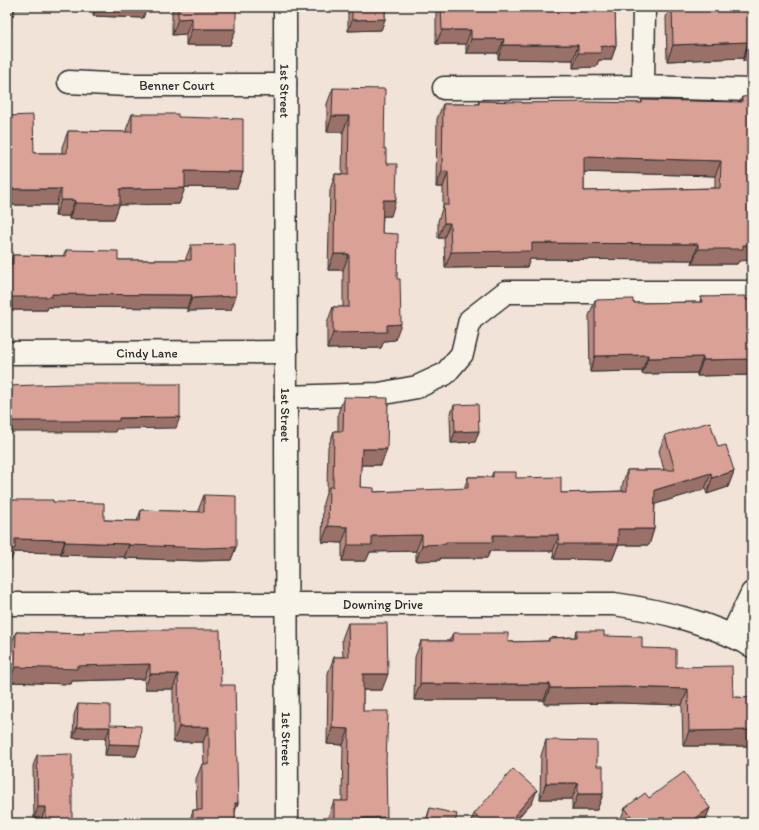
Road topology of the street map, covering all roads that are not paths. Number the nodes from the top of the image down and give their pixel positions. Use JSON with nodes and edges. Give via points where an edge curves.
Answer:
{"nodes":[{"id":1,"x":285,"y":7,"type":"edge"},
{"id":2,"x":644,"y":7,"type":"edge"},
{"id":3,"x":69,"y":82,"type":"dead end"},
{"id":4,"x":286,"y":85,"type":"junction"},
{"id":5,"x":643,"y":86,"type":"junction"},
{"id":6,"x":444,"y":88,"type":"dead end"},
{"id":7,"x":752,"y":90,"type":"edge"},
{"id":8,"x":752,"y":292,"type":"edge"},
{"id":9,"x":286,"y":352,"type":"junction"},
{"id":10,"x":7,"y":353,"type":"edge"},
{"id":11,"x":286,"y":397,"type":"junction"},
{"id":12,"x":752,"y":593,"type":"edge"},
{"id":13,"x":287,"y":603,"type":"junction"},
{"id":14,"x":7,"y":604,"type":"edge"},
{"id":15,"x":732,"y":635,"type":"junction"},
{"id":16,"x":752,"y":646,"type":"edge"},
{"id":17,"x":287,"y":823,"type":"edge"}],
"edges":[{"from":1,"to":4,"type":"street","name":"1st Street"},
{"from":2,"to":5,"type":"street"},
{"from":3,"to":4,"type":"street","name":"Benner Court","via":[[126,85]]},
{"from":4,"to":9,"type":"street","name":"1st Street"},
{"from":5,"to":6,"type":"street"},
{"from":5,"to":7,"type":"street"},
{"from":8,"to":11,"type":"street","via":[[506,292],[470,320],[462,354],[445,374],[417,388],[379,394]]},
{"from":9,"to":10,"type":"street","name":"Cindy Lane"},
{"from":9,"to":11,"type":"street","name":"1st Street"},
{"from":11,"to":13,"type":"street","name":"1st Street"},
{"from":12,"to":15,"type":"street"},
{"from":13,"to":14,"type":"street","name":"Downing Drive"},
{"from":13,"to":15,"type":"street","name":"Downing Drive","via":[[614,604],[655,610],[695,620]]},
{"from":13,"to":17,"type":"street","name":"1st Street"},
{"from":15,"to":16,"type":"street","name":"Downing Drive"}]}
